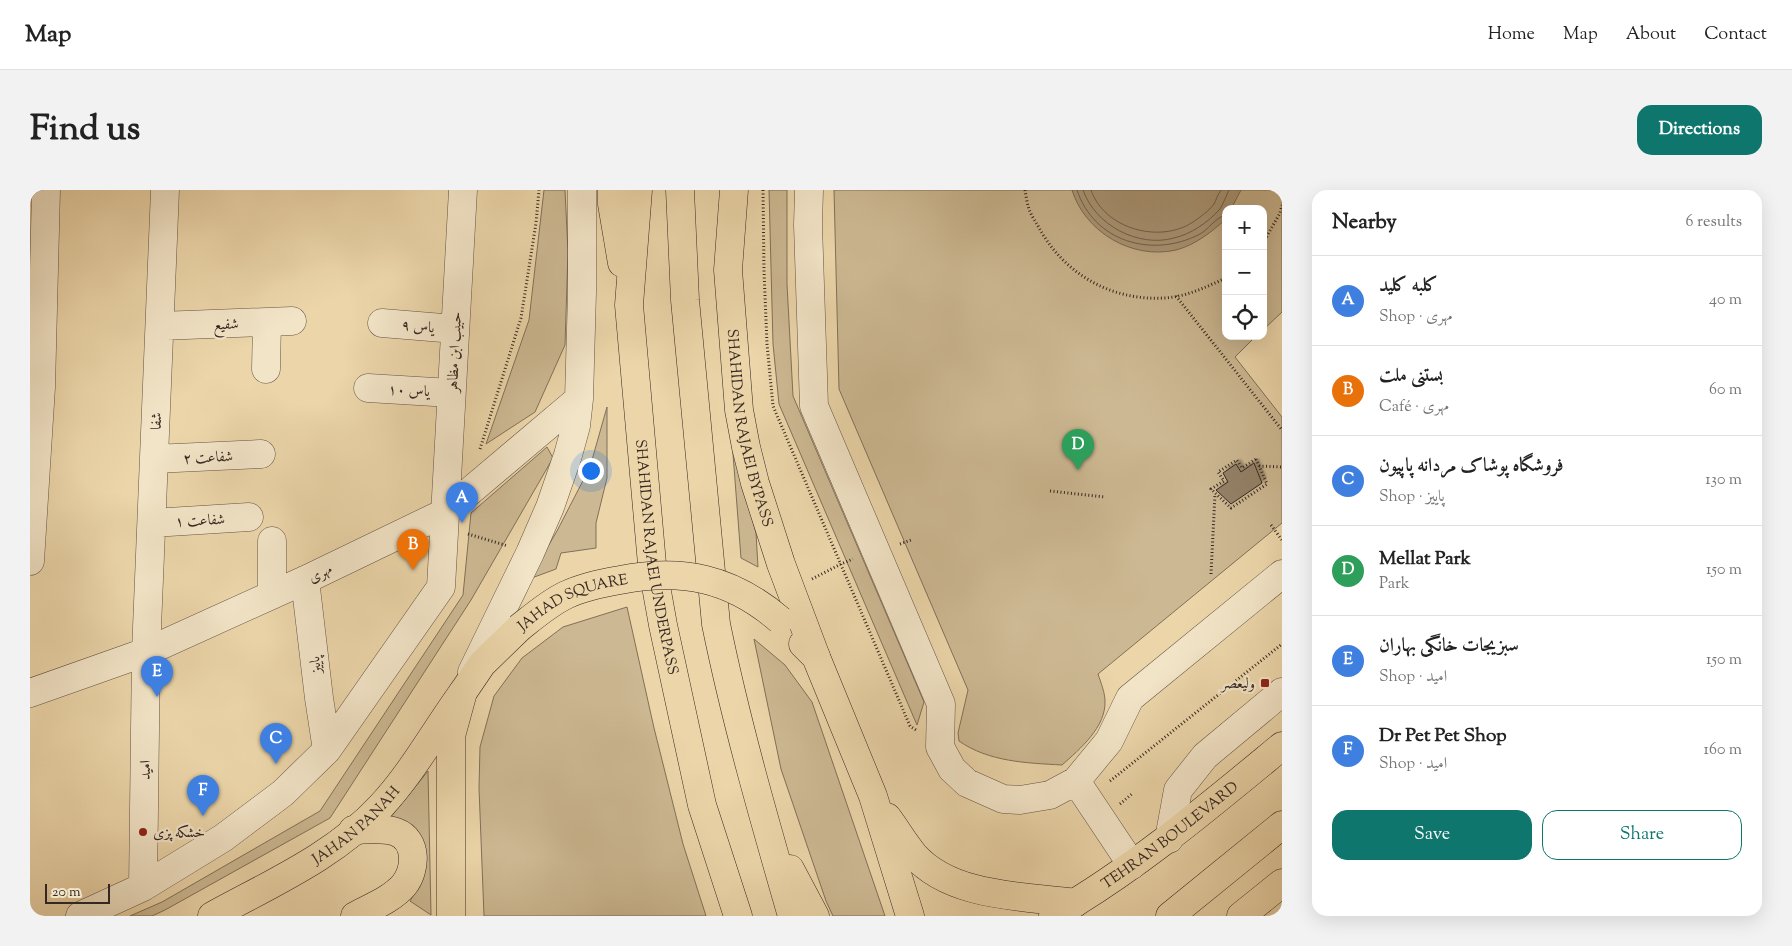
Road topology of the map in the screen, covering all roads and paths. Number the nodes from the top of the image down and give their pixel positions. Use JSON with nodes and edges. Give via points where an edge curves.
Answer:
{"nodes":[{"id":1,"x":46,"y":190,"type":"edge"},
{"id":2,"x":166,"y":190,"type":"edge"},
{"id":3,"x":463,"y":190,"type":"edge"},
{"id":4,"x":539,"y":190,"type":"edge"},
{"id":5,"x":582,"y":190,"type":"edge"},
{"id":6,"x":612,"y":190,"type":"edge"},
{"id":7,"x":638,"y":190,"type":"edge"},
{"id":8,"x":680,"y":190,"type":"edge"},
{"id":9,"x":698,"y":190,"type":"edge"},
{"id":10,"x":734,"y":190,"type":"edge"},
{"id":11,"x":809,"y":190,"type":"edge"},
{"id":12,"x":1025,"y":190,"type":"edge"},
{"id":13,"x":1282,"y":205,"type":"edge"},
{"id":14,"x":38,"y":223,"type":"edge"},
{"id":15,"x":1267,"y":235,"type":"edge"},
{"id":16,"x":1222,"y":280,"type":"edge"},
{"id":17,"x":1176,"y":296,"type":"junction"},
{"id":18,"x":685,"y":300,"type":"junction"},
{"id":19,"x":629,"y":305,"type":"junction"},
{"id":20,"x":382,"y":323,"type":"dead end"},
{"id":21,"x":160,"y":326,"type":"junction"},
{"id":22,"x":455,"y":329,"type":"junction"},
{"id":23,"x":266,"y":369,"type":"dead end"},
{"id":24,"x":36,"y":387,"type":"edge"},
{"id":25,"x":368,"y":388,"type":"dead end"},
{"id":26,"x":451,"y":393,"type":"junction"},
{"id":27,"x":579,"y":400,"type":"junction"},
{"id":28,"x":1282,"y":430,"type":"edge"},
{"id":29,"x":479,"y":452,"type":"dead end"},
{"id":30,"x":261,"y":454,"type":"dead end"},
{"id":31,"x":154,"y":459,"type":"junction"},
{"id":32,"x":1259,"y":466,"type":"junction"},
{"id":33,"x":1282,"y":467,"type":"edge"},
{"id":34,"x":1050,"y":491,"type":"dead end"},
{"id":35,"x":1215,"y":493,"type":"junction"},
{"id":36,"x":1105,"y":497,"type":"dead end"},
{"id":37,"x":249,"y":517,"type":"dead end"},
{"id":38,"x":444,"y":520,"type":"junction"},
{"id":39,"x":152,"y":523,"type":"junction"},
{"id":40,"x":1271,"y":525,"type":"dead end"},
{"id":41,"x":911,"y":540,"type":"dead end"},
{"id":42,"x":1282,"y":540,"type":"edge"},
{"id":43,"x":272,"y":541,"type":"dead end"},
{"id":44,"x":876,"y":552,"type":"junction"},
{"id":45,"x":530,"y":553,"type":"junction"},
{"id":46,"x":30,"y":561,"type":"edge"},
{"id":47,"x":1211,"y":574,"type":"dead end"},
{"id":48,"x":1282,"y":574,"type":"edge"},
{"id":49,"x":305,"y":580,"type":"junction"},
{"id":50,"x":790,"y":591,"type":"junction"},
{"id":51,"x":272,"y":595,"type":"junction"},
{"id":52,"x":1282,"y":644,"type":"edge"},
{"id":53,"x":146,"y":652,"type":"junction"},
{"id":54,"x":816,"y":657,"type":"junction"},
{"id":55,"x":463,"y":692,"type":"junction"},
{"id":56,"x":1282,"y":692,"type":"edge"},
{"id":57,"x":30,"y":693,"type":"edge"},
{"id":58,"x":1282,"y":746,"type":"edge"},
{"id":59,"x":328,"y":750,"type":"junction"},
{"id":60,"x":1081,"y":790,"type":"junction"},
{"id":61,"x":873,"y":796,"type":"junction"},
{"id":62,"x":765,"y":822,"type":"junction"},
{"id":63,"x":1282,"y":825,"type":"edge"},
{"id":64,"x":353,"y":830,"type":"junction"},
{"id":65,"x":1169,"y":839,"type":"junction"},
{"id":66,"x":1132,"y":865,"type":"junction"},
{"id":67,"x":1282,"y":883,"type":"edge"},
{"id":68,"x":143,"y":887,"type":"junction"},
{"id":69,"x":1064,"y":910,"type":"edge"},
{"id":70,"x":80,"y":916,"type":"edge"},
{"id":71,"x":212,"y":916,"type":"edge"},
{"id":72,"x":355,"y":916,"type":"edge"},
{"id":73,"x":451,"y":916,"type":"edge"},
{"id":74,"x":738,"y":916,"type":"edge"},
{"id":75,"x":792,"y":916,"type":"edge"},
{"id":76,"x":814,"y":916,"type":"edge"},
{"id":77,"x":910,"y":916,"type":"edge"},
{"id":78,"x":1170,"y":916,"type":"edge"},
{"id":79,"x":1241,"y":916,"type":"edge"}],
"edges":[{"from":1,"to":14,"type":"street"},
{"from":2,"to":21,"type":"street","name":"شفا"},
{"from":3,"to":22,"type":"street","name":"حبیب ابن مظاهر"},
{"from":4,"to":29,"type":"path","via":[[521,318]]},
{"from":5,"to":27,"type":"street"},
{"from":6,"to":19,"type":"main road"},
{"from":7,"to":19,"type":"main road","name":"SHAHIDAN RAJAEI UNDERPASS"},
{"from":8,"to":18,"type":"main road"},
{"from":9,"to":18,"type":"main road"},
{"from":10,"to":50,"type":"main road","name":"SHAHIDAN RAJAEI BYPASS","via":[[728,270],[739,410],[755,483]]},
{"from":11,"to":44,"type":"street","via":[[814,406]]},
{"from":12,"to":17,"type":"path","via":[[1029,209],[1048,244],[1076,273],[1101,287],[1129,296]]},
{"from":13,"to":15,"type":"path"},
{"from":14,"to":24,"type":"street"},
{"from":16,"to":17,"type":"path","via":[[1199,291]]},
{"from":17,"to":28,"type":"path"},
{"from":18,"to":62,"type":"main road","via":[[716,624]]},
{"from":19,"to":74,"type":"main road","name":"SHAHIDAN RAJAEI UNDERPASS","via":[[652,564],[662,626],[702,804]]},
{"from":20,"to":22,"type":"street","name":"یاس ۹"},
{"from":21,"to":23,"type":"street","name":"شفیع","via":[[279,322]]},
{"from":21,"to":31,"type":"street","name":"شفا"},
{"from":22,"to":26,"type":"street","name":"حبیب ابن مظاهر"},
{"from":24,"to":46,"type":"street"},
{"from":25,"to":26,"type":"street","name":"یاس ۱۰"},
{"from":26,"to":38,"type":"street","name":"حبیب ابن مظاهر"},
{"from":27,"to":38,"type":"street","name":"مهری"},
{"from":27,"to":45,"type":"street","via":[[568,455]]},
{"from":30,"to":31,"type":"street","name":"شفاعت ۲"},
{"from":31,"to":39,"type":"street","name":"شفا"},
{"from":32,"to":33,"type":"path"},
{"from":32,"to":35,"type":"path","via":[[1267,484],[1230,508]]},
{"from":32,"to":35,"type":"path","via":[[1256,459],[1242,468],[1237,460],[1218,472],[1224,481],[1211,489]]},
{"from":34,"to":36,"type":"path"},
{"from":35,"to":47,"type":"path"},
{"from":37,"to":39,"type":"street","name":"شفاعت ۱"},
{"from":38,"to":45,"type":"path"},
{"from":38,"to":49,"type":"street","name":"مهری"},
{"from":38,"to":59,"type":"street","name":"حبیب ابن مظاهر","via":[[441,587]]},
{"from":39,"to":53,"type":"street","name":"شفا"},
{"from":40,"to":42,"type":"path"},
{"from":41,"to":44,"type":"path"},
{"from":43,"to":51,"type":"street"},
{"from":44,"to":50,"type":"path","via":[[841,564]]},
{"from":44,"to":60,"type":"street","via":[[942,704],[940,747],[952,769],[967,783],[1003,799],[1020,800]]},
{"from":45,"to":55,"type":"street"},
{"from":48,"to":60,"type":"street","via":[[1130,698]]},
{"from":49,"to":51,"type":"street","name":"مهری"},
{"from":49,"to":59,"type":"street","name":"پاییز"},
{"from":50,"to":54,"type":"main road","name":"SHAHIDAN RAJAEI BYPASS"},
{"from":51,"to":53,"type":"street","name":"مهری"},
{"from":52,"to":60,"type":"path"},
{"from":53,"to":57,"type":"street","name":"مهری"},
{"from":53,"to":68,"type":"street","name":"امید"},
{"from":54,"to":55,"type":"main road","name":"JAHAD SQUARE","bridge":true,"via":[[763,606],[719,584],[688,576],[639,576],[599,584],[564,596],[519,628],[482,664]]},
{"from":54,"to":61,"type":"main road","name":"JAHAD SQUARE"},
{"from":55,"to":64,"type":"main road","name":"JAHAN PANAH","via":[[380,807]]},
{"from":55,"to":73,"type":"main road","name":"JAHAD SQUARE","via":[[451,736]]},
{"from":56,"to":65,"type":"street","via":[[1205,756],[1178,790]]},
{"from":58,"to":65,"type":"main road","name":"TEHRAN BOULEVARD"},
{"from":59,"to":68,"type":"street","name":"حبیب ابن مظاهر","via":[[282,793],[223,838]]},
{"from":60,"to":66,"type":"street"},
{"from":61,"to":69,"type":"main road","via":[[914,855],[942,877],[977,891]]},
{"from":61,"to":77,"type":"main road","name":"JAHAD SQUARE"},
{"from":62,"to":75,"type":"main road"},
{"from":62,"to":76,"type":"main road"},
{"from":63,"to":78,"type":"main road"},
{"from":64,"to":71,"type":"main road","name":"JAHAN PANAH","via":[[320,856]]},
{"from":64,"to":72,"type":"main road","via":[[396,832],[404,837],[413,852],[410,876],[403,886],[392,896]]},
{"from":65,"to":66,"type":"main road","name":"TEHRAN BOULEVARD"},
{"from":66,"to":69,"type":"main road","name":"TEHRAN BOULEVARD"},
{"from":67,"to":79,"type":"main road"},
{"from":68,"to":70,"type":"street","name":"حبیب ابن مظاهر"}]}
